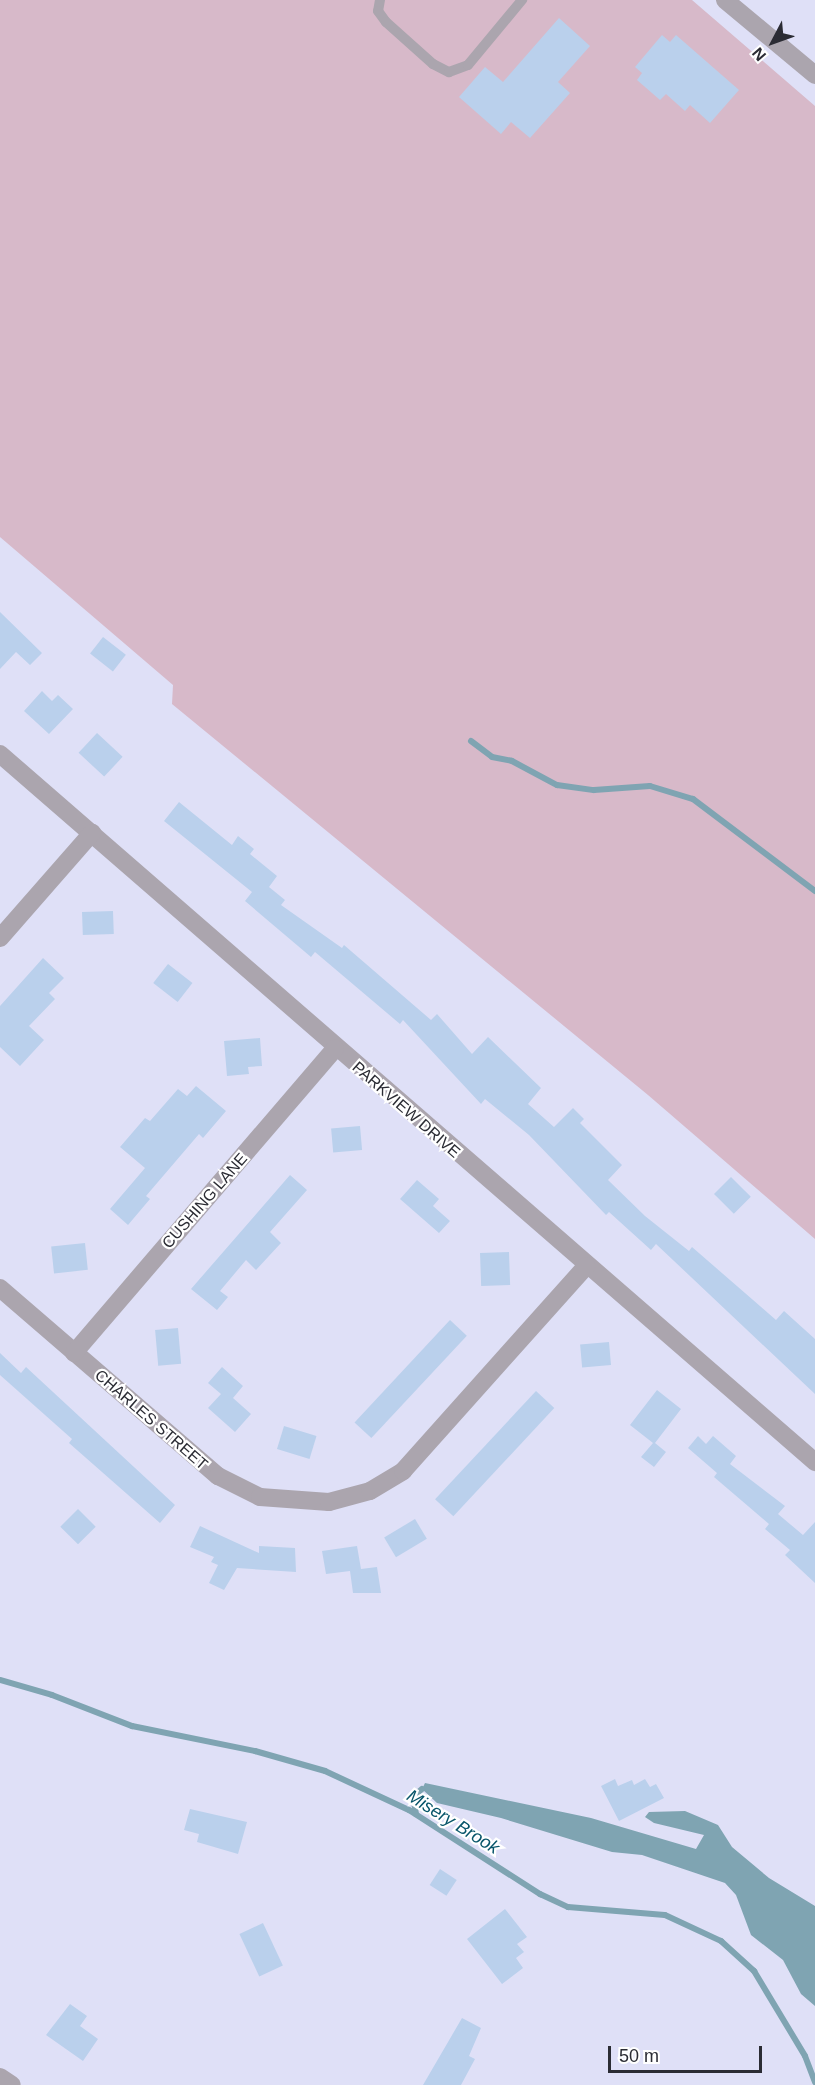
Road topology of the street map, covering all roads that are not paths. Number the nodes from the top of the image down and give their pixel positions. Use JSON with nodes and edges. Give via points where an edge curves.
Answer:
{"nodes":[{"id":1,"x":380,"y":0,"type":"edge"},
{"id":2,"x":522,"y":0,"type":"edge"},
{"id":3,"x":725,"y":0,"type":"edge"},
{"id":4,"x":815,"y":75,"type":"edge"},
{"id":5,"x":0,"y":754,"type":"edge"},
{"id":6,"x":92,"y":833,"type":"junction"},
{"id":7,"x":0,"y":938,"type":"edge"},
{"id":8,"x":335,"y":1048,"type":"junction"},
{"id":9,"x":586,"y":1266,"type":"junction"},
{"id":10,"x":0,"y":1288,"type":"edge"},
{"id":11,"x":74,"y":1353,"type":"junction"},
{"id":12,"x":815,"y":1462,"type":"edge"},
{"id":13,"x":0,"y":2076,"type":"edge"},
{"id":14,"x":12,"y":2085,"type":"edge"}],
"edges":[{"from":1,"to":2,"type":"lane","via":[[378,11],[386,22],[433,64],[449,72],[468,65]]},
{"from":3,"to":4,"type":"street"},
{"from":5,"to":6,"type":"street","name":"PARKVIEW DRIVE"},
{"from":6,"to":7,"type":"street"},
{"from":6,"to":8,"type":"street","name":"PARKVIEW DRIVE"},
{"from":8,"to":9,"type":"street","name":"PARKVIEW DRIVE"},
{"from":8,"to":11,"type":"street","name":"CUSHING LANE"},
{"from":9,"to":11,"type":"street","name":"CHARLES STREET","via":[[403,1471],[369,1491],[329,1502],[260,1497],[218,1476]]},
{"from":9,"to":12,"type":"street","name":"PARKVIEW DRIVE"},
{"from":10,"to":11,"type":"street","name":"CHARLES STREET"},
{"from":13,"to":14,"type":"street"}]}
